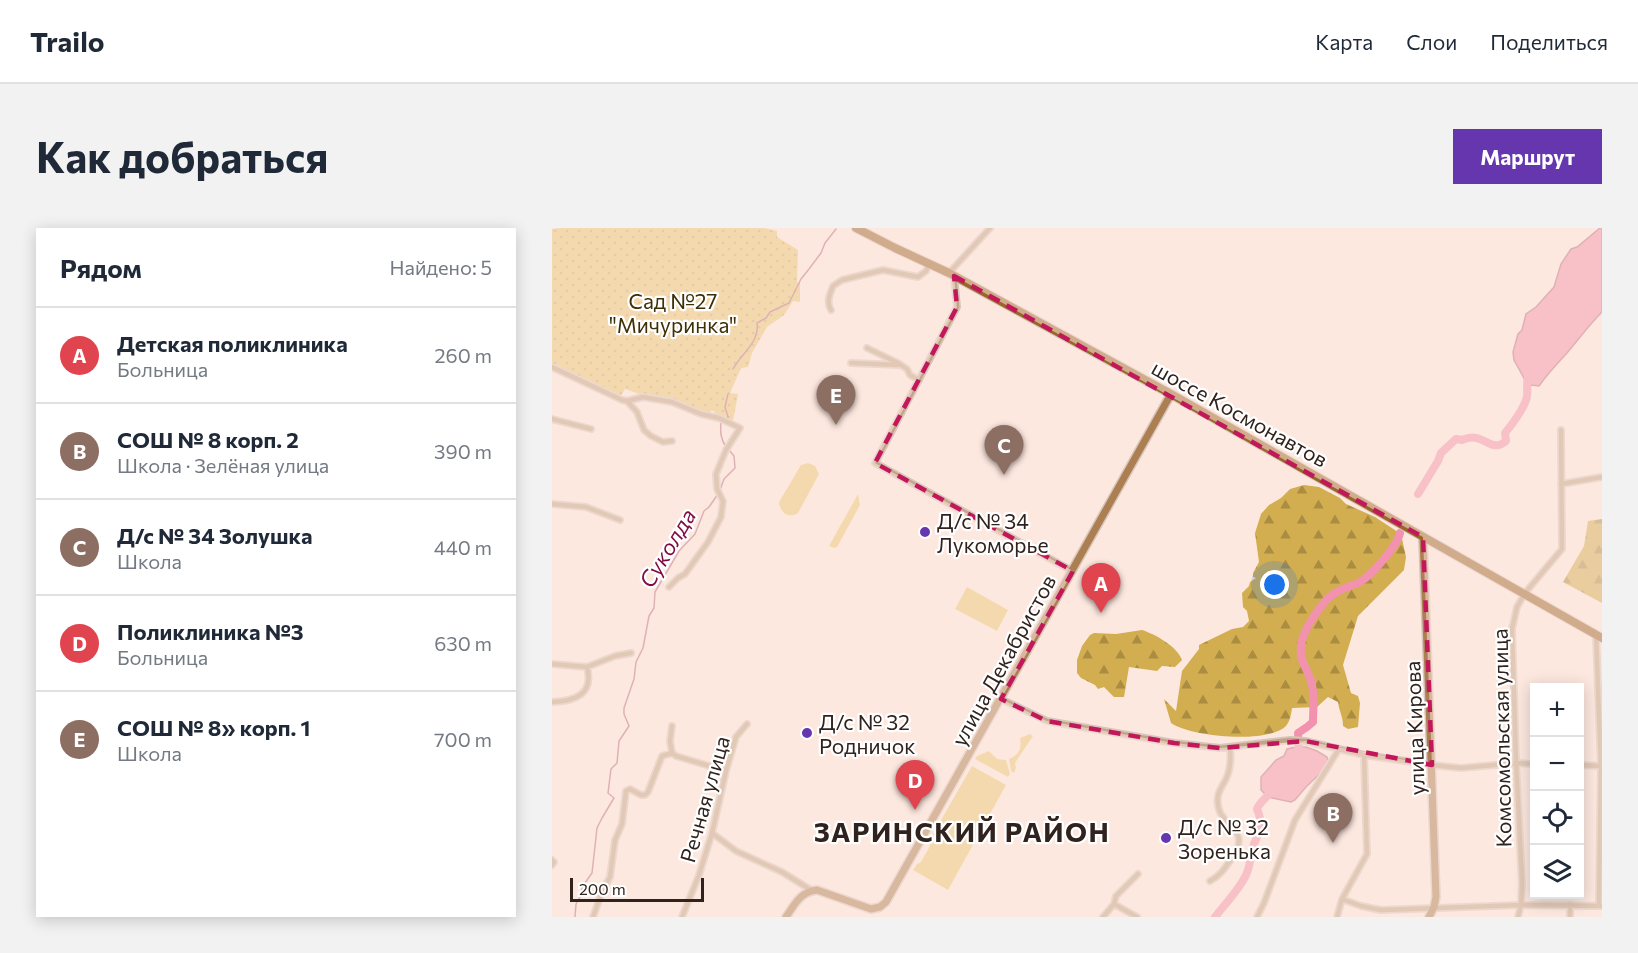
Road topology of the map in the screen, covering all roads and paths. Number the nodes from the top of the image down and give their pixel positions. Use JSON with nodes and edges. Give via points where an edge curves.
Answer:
{"nodes":[{"id":1,"x":856,"y":228,"type":"edge"},
{"id":2,"x":990,"y":228,"type":"edge"},
{"id":3,"x":929,"y":264,"type":"junction"},
{"id":4,"x":951,"y":275,"type":"junction"},
{"id":5,"x":831,"y":310,"type":"dead end"},
{"id":6,"x":867,"y":348,"type":"dead end"},
{"id":7,"x":851,"y":363,"type":"dead end"},
{"id":8,"x":901,"y":365,"type":"junction"},
{"id":9,"x":552,"y":367,"type":"edge"},
{"id":10,"x":919,"y":380,"type":"junction"},
{"id":11,"x":1171,"y":394,"type":"junction"},
{"id":12,"x":627,"y":401,"type":"junction"},
{"id":13,"x":552,"y":419,"type":"edge"},
{"id":14,"x":591,"y":429,"type":"dead end"},
{"id":15,"x":1561,"y":430,"type":"dead end"},
{"id":16,"x":672,"y":441,"type":"dead end"},
{"id":17,"x":1602,"y":477,"type":"edge"},
{"id":18,"x":1561,"y":484,"type":"junction"},
{"id":19,"x":552,"y":504,"type":"edge"},
{"id":20,"x":620,"y":520,"type":"dead end"},
{"id":21,"x":1423,"y":537,"type":"junction"},
{"id":22,"x":1072,"y":571,"type":"junction"},
{"id":23,"x":669,"y":587,"type":"dead end"},
{"id":24,"x":1525,"y":593,"type":"junction"},
{"id":25,"x":1599,"y":636,"type":"edge"},
{"id":26,"x":631,"y":653,"type":"dead end"},
{"id":27,"x":552,"y":664,"type":"edge"},
{"id":28,"x":586,"y":667,"type":"junction"},
{"id":29,"x":1001,"y":699,"type":"junction"},
{"id":30,"x":552,"y":702,"type":"edge"},
{"id":31,"x":747,"y":724,"type":"dead end"},
{"id":32,"x":672,"y":726,"type":"dead end"},
{"id":33,"x":1230,"y":747,"type":"junction"},
{"id":34,"x":1339,"y":750,"type":"junction"},
{"id":35,"x":672,"y":753,"type":"junction"},
{"id":36,"x":1364,"y":755,"type":"junction"},
{"id":37,"x":1516,"y":763,"type":"junction"},
{"id":38,"x":1530,"y":764,"type":"edge"},
{"id":39,"x":1432,"y":765,"type":"junction"},
{"id":40,"x":1584,"y":765,"type":"edge"},
{"id":41,"x":1601,"y":766,"type":"edge"},
{"id":42,"x":726,"y":771,"type":"junction"},
{"id":43,"x":712,"y":833,"type":"junction"},
{"id":44,"x":1138,"y":874,"type":"dead end"},
{"id":45,"x":1210,"y":881,"type":"dead end"},
{"id":46,"x":812,"y":890,"type":"junction"},
{"id":47,"x":1342,"y":898,"type":"junction"},
{"id":48,"x":1114,"y":904,"type":"junction"},
{"id":49,"x":1521,"y":905,"type":"junction"},
{"id":50,"x":1570,"y":905,"type":"junction"},
{"id":51,"x":1601,"y":906,"type":"edge"},
{"id":52,"x":1434,"y":907,"type":"junction"},
{"id":53,"x":593,"y":917,"type":"edge"},
{"id":54,"x":682,"y":917,"type":"edge"},
{"id":55,"x":786,"y":917,"type":"edge"},
{"id":56,"x":1103,"y":917,"type":"edge"},
{"id":57,"x":1137,"y":917,"type":"edge"},
{"id":58,"x":1257,"y":917,"type":"edge"},
{"id":59,"x":1337,"y":917,"type":"edge"},
{"id":60,"x":1429,"y":917,"type":"edge"},
{"id":61,"x":1518,"y":917,"type":"edge"},
{"id":62,"x":1570,"y":917,"type":"edge"}],
"edges":[{"from":1,"to":3,"type":"main road","name":"шоссе Космонавтов"},
{"from":2,"to":4,"type":"street"},
{"from":3,"to":4,"type":"main road","name":"шоссе Космонавтов"},
{"from":3,"to":5,"type":"street","via":[[918,277],[883,270],[842,280],[832,286]]},
{"from":4,"to":10,"type":"street","via":[[957,307]]},
{"from":4,"to":11,"type":"main road","name":"шоссе Космонавтов"},
{"from":6,"to":8,"type":"street"},
{"from":7,"to":8,"type":"street"},
{"from":8,"to":10,"type":"street"},
{"from":9,"to":12,"type":"street"},
{"from":10,"to":22,"type":"street","via":[[875,463]]},
{"from":11,"to":21,"type":"main road","name":"шоссе Космонавтов"},
{"from":11,"to":22,"type":"street","name":"улица Декабристов"},
{"from":12,"to":16,"type":"street","via":[[637,412],[644,430],[663,442]]},
{"from":12,"to":23,"type":"street","via":[[643,397],[672,402],[740,428],[716,474],[723,501],[722,517],[685,574]]},
{"from":13,"to":14,"type":"street"},
{"from":15,"to":18,"type":"street","name":"Комсомольская улица"},
{"from":17,"to":18,"type":"street"},
{"from":18,"to":24,"type":"street","name":"Комсомольская улица","via":[[1562,549]]},
{"from":19,"to":20,"type":"street","via":[[586,507]]},
{"from":21,"to":24,"type":"main road","name":"шоссе Космонавтов"},
{"from":21,"to":39,"type":"street","name":"улица Кирова"},
{"from":22,"to":29,"type":"street","name":"улица Декабристов"},
{"from":24,"to":25,"type":"main road","name":"шоссе Космонавтов"},
{"from":24,"to":37,"type":"street","name":"Комсомольская улица","via":[[1512,629]]},
{"from":25,"to":41,"type":"street"},
{"from":26,"to":28,"type":"street"},
{"from":27,"to":28,"type":"street"},
{"from":28,"to":30,"type":"street","via":[[587,688],[570,701]]},
{"from":29,"to":33,"type":"street","via":[[1047,721],[1174,743]]},
{"from":29,"to":46,"type":"street","name":"улица Декабристов","via":[[886,902],[871,909]]},
{"from":31,"to":42,"type":"street","name":"Речная улица","via":[[736,737]]},
{"from":32,"to":35,"type":"street"},
{"from":33,"to":34,"type":"street","via":[[1290,740]]},
{"from":33,"to":45,"type":"street","via":[[1230,767],[1218,794],[1218,808],[1240,842],[1221,875]]},
{"from":34,"to":36,"type":"street"},
{"from":34,"to":58,"type":"street","via":[[1295,820]]},
{"from":35,"to":42,"type":"street"},
{"from":35,"to":53,"type":"street","via":[[662,756],[645,795],[626,791],[610,877]]},
{"from":36,"to":39,"type":"street"},
{"from":36,"to":47,"type":"street","via":[[1366,854]]},
{"from":37,"to":38,"type":"street"},
{"from":37,"to":39,"type":"street","via":[[1461,768]]},
{"from":37,"to":49,"type":"street","name":"Комсомольская улица"},
{"from":39,"to":52,"type":"street","name":"улица Кирова"},
{"from":40,"to":41,"type":"street"},
{"from":41,"to":51,"type":"street"},
{"from":42,"to":43,"type":"street","name":"Речная улица"},
{"from":43,"to":46,"type":"street","via":[[736,851]]},
{"from":43,"to":54,"type":"street","name":"Речная улица"},
{"from":44,"to":48,"type":"street","via":[[1116,896]]},
{"from":46,"to":55,"type":"street","via":[[801,895]]},
{"from":47,"to":52,"type":"street","via":[[1380,910]]},
{"from":47,"to":59,"type":"street"},
{"from":48,"to":56,"type":"street"},
{"from":48,"to":57,"type":"street"},
{"from":49,"to":50,"type":"street"},
{"from":49,"to":52,"type":"street"},
{"from":49,"to":61,"type":"street","name":"Комсомольская улица"},
{"from":50,"to":51,"type":"street"},
{"from":50,"to":62,"type":"street"},
{"from":52,"to":60,"type":"street","name":"улица Кирова"}]}
